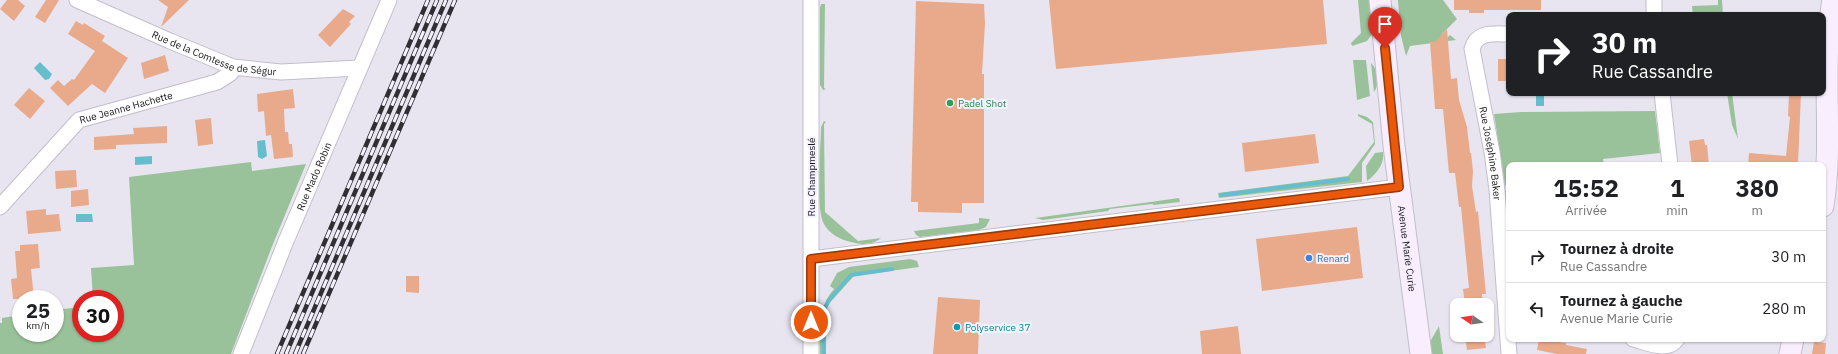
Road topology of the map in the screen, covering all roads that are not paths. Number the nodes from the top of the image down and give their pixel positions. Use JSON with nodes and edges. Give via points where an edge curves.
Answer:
{"nodes":[{"id":1,"x":77,"y":0,"type":"edge"},
{"id":2,"x":389,"y":0,"type":"edge"},
{"id":3,"x":811,"y":0,"type":"edge"},
{"id":4,"x":1380,"y":0,"type":"edge"},
{"id":5,"x":1654,"y":0,"type":"edge"},
{"id":6,"x":1833,"y":0,"type":"edge"},
{"id":7,"x":1654,"y":12,"type":"edge"},
{"id":8,"x":1506,"y":34,"type":"edge"},
{"id":9,"x":233,"y":67,"type":"junction"},
{"id":10,"x":359,"y":68,"type":"junction"},
{"id":11,"x":1662,"y":96,"type":"edge"},
{"id":12,"x":1670,"y":162,"type":"edge"},
{"id":13,"x":1826,"y":186,"type":"edge"},
{"id":14,"x":1399,"y":187,"type":"junction"},
{"id":15,"x":0,"y":207,"type":"edge"},
{"id":16,"x":811,"y":259,"type":"junction"},
{"id":17,"x":1506,"y":290,"type":"edge"},
{"id":18,"x":1509,"y":342,"type":"edge"},
{"id":19,"x":1647,"y":342,"type":"edge"},
{"id":20,"x":1674,"y":342,"type":"edge"},
{"id":21,"x":1793,"y":342,"type":"edge"},
{"id":22,"x":242,"y":354,"type":"edge"},
{"id":23,"x":811,"y":354,"type":"edge"},
{"id":24,"x":1421,"y":354,"type":"edge"},
{"id":25,"x":1509,"y":354,"type":"edge"},
{"id":26,"x":1790,"y":354,"type":"edge"}],
"edges":[{"from":1,"to":9,"type":"street","name":"Rue de la Comtesse de Ségur"},
{"from":2,"to":10,"type":"street","name":"Rue Mado Robin"},
{"from":3,"to":16,"type":"street","name":"Rue Champmeslé"},
{"from":4,"to":14,"type":"main road","name":"Avenue Marie Curie"},
{"from":5,"to":7,"type":"street"},
{"from":6,"to":13,"type":"main road","via":[[1829,26]]},
{"from":8,"to":17,"type":"street","name":"Rue Joséphine Baker","via":[[1481,35],[1474,41],[1472,53],[1494,167]]},
{"from":9,"to":10,"type":"street","name":"Rue de la Comtesse de Ségur","via":[[281,72]]},
{"from":9,"to":15,"type":"street","name":"Rue Jeanne Hachette","via":[[231,73],[217,82],[79,120]]},
{"from":10,"to":22,"type":"street","name":"Rue Mado Robin","via":[[286,241]]},
{"from":11,"to":12,"type":"street"},
{"from":14,"to":16,"type":"street"},
{"from":14,"to":24,"type":"main road","name":"Avenue Marie Curie"},
{"from":16,"to":23,"type":"street","name":"Rue Champmeslé"},
{"from":18,"to":25,"type":"street","name":"Rue Joséphine Baker"},
{"from":19,"to":20,"type":"street","via":[[1665,346]]},
{"from":21,"to":26,"type":"main road"}]}
